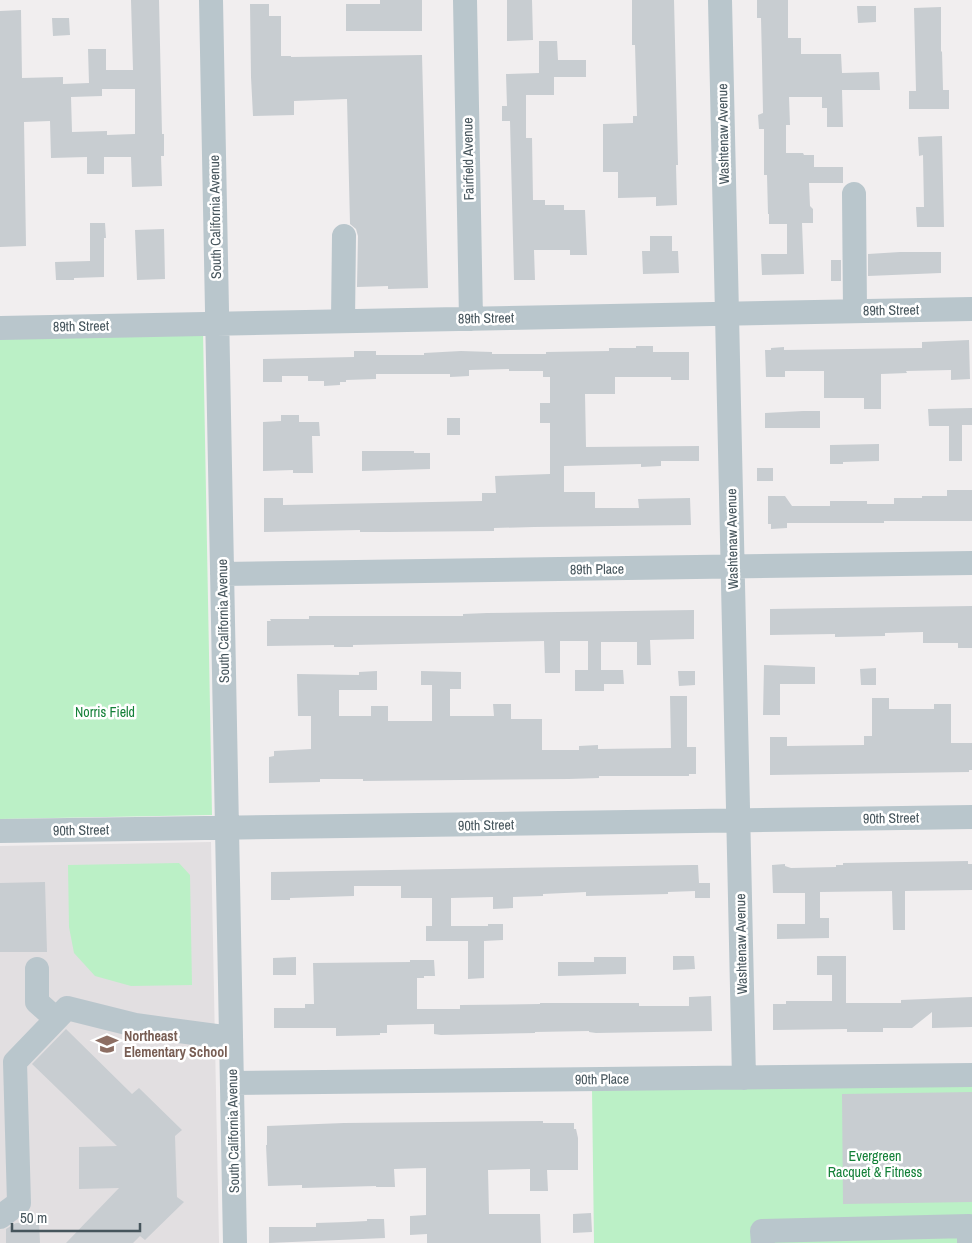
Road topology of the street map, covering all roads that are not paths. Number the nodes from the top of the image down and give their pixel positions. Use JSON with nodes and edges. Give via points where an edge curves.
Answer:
{"nodes":[{"id":1,"x":211,"y":0,"type":"edge"},
{"id":2,"x":465,"y":0,"type":"edge"},
{"id":3,"x":720,"y":0,"type":"edge"},
{"id":4,"x":854,"y":194,"type":"dead end"},
{"id":5,"x":344,"y":236,"type":"dead end"},
{"id":6,"x":972,"y":309,"type":"edge"},
{"id":7,"x":855,"y":311,"type":"junction"},
{"id":8,"x":727,"y":314,"type":"junction"},
{"id":9,"x":471,"y":319,"type":"junction"},
{"id":10,"x":344,"y":321,"type":"junction"},
{"id":11,"x":217,"y":324,"type":"junction"},
{"id":12,"x":0,"y":328,"type":"edge"},
{"id":13,"x":972,"y":564,"type":"edge"},
{"id":14,"x":733,"y":568,"type":"junction"},
{"id":15,"x":222,"y":574,"type":"junction"},
{"id":16,"x":972,"y":817,"type":"edge"},
{"id":17,"x":738,"y":821,"type":"junction"},
{"id":18,"x":227,"y":828,"type":"junction"},
{"id":19,"x":0,"y":831,"type":"edge"},
{"id":20,"x":37,"y":970,"type":"dead end"},
{"id":21,"x":56,"y":1019,"type":"junction"},
{"id":22,"x":231,"y":1038,"type":"junction"},
{"id":23,"x":972,"y":1075,"type":"edge"},
{"id":24,"x":744,"y":1078,"type":"junction"},
{"id":25,"x":232,"y":1082,"type":"junction"},
{"id":26,"x":0,"y":1217,"type":"edge"},
{"id":27,"x":235,"y":1243,"type":"edge"},
{"id":28,"x":763,"y":1243,"type":"edge"},
{"id":29,"x":969,"y":1243,"type":"edge"}],
"edges":[{"from":1,"to":11,"type":"street","name":"South California Avenue"},
{"from":2,"to":9,"type":"street","name":"Fairfield Avenue"},
{"from":3,"to":8,"type":"street","name":"Washtenaw Avenue"},
{"from":4,"to":7,"type":"street"},
{"from":5,"to":10,"type":"street"},
{"from":6,"to":7,"type":"street","name":"89th Street"},
{"from":7,"to":8,"type":"street","name":"89th Street"},
{"from":8,"to":9,"type":"street","name":"89th Street"},
{"from":8,"to":14,"type":"street","name":"Washtenaw Avenue"},
{"from":9,"to":10,"type":"street","name":"89th Street"},
{"from":10,"to":11,"type":"street","name":"89th Street"},
{"from":11,"to":12,"type":"street","name":"89th Street"},
{"from":11,"to":15,"type":"street","name":"South California Avenue"},
{"from":13,"to":14,"type":"street","name":"89th Place"},
{"from":14,"to":15,"type":"street","name":"89th Place"},
{"from":14,"to":17,"type":"street","name":"Washtenaw Avenue"},
{"from":15,"to":18,"type":"street","name":"South California Avenue"},
{"from":16,"to":17,"type":"street","name":"90th Street"},
{"from":17,"to":18,"type":"street","name":"90th Street"},
{"from":17,"to":24,"type":"street","name":"Washtenaw Avenue"},
{"from":18,"to":19,"type":"street","name":"90th Street"},
{"from":18,"to":22,"type":"street","name":"South California Avenue"},
{"from":20,"to":21,"type":"street","via":[[37,1002]]},
{"from":21,"to":22,"type":"street","via":[[66,1008],[135,1025]]},
{"from":21,"to":26,"type":"street","via":[[15,1062],[20,1203]]},
{"from":22,"to":25,"type":"street","name":"South California Avenue"},
{"from":23,"to":24,"type":"street","name":"90th Place"},
{"from":24,"to":25,"type":"street","name":"90th Place"},
{"from":25,"to":27,"type":"street","name":"South California Avenue"},
{"from":28,"to":29,"type":"street","via":[[762,1231],[969,1226]]}]}
